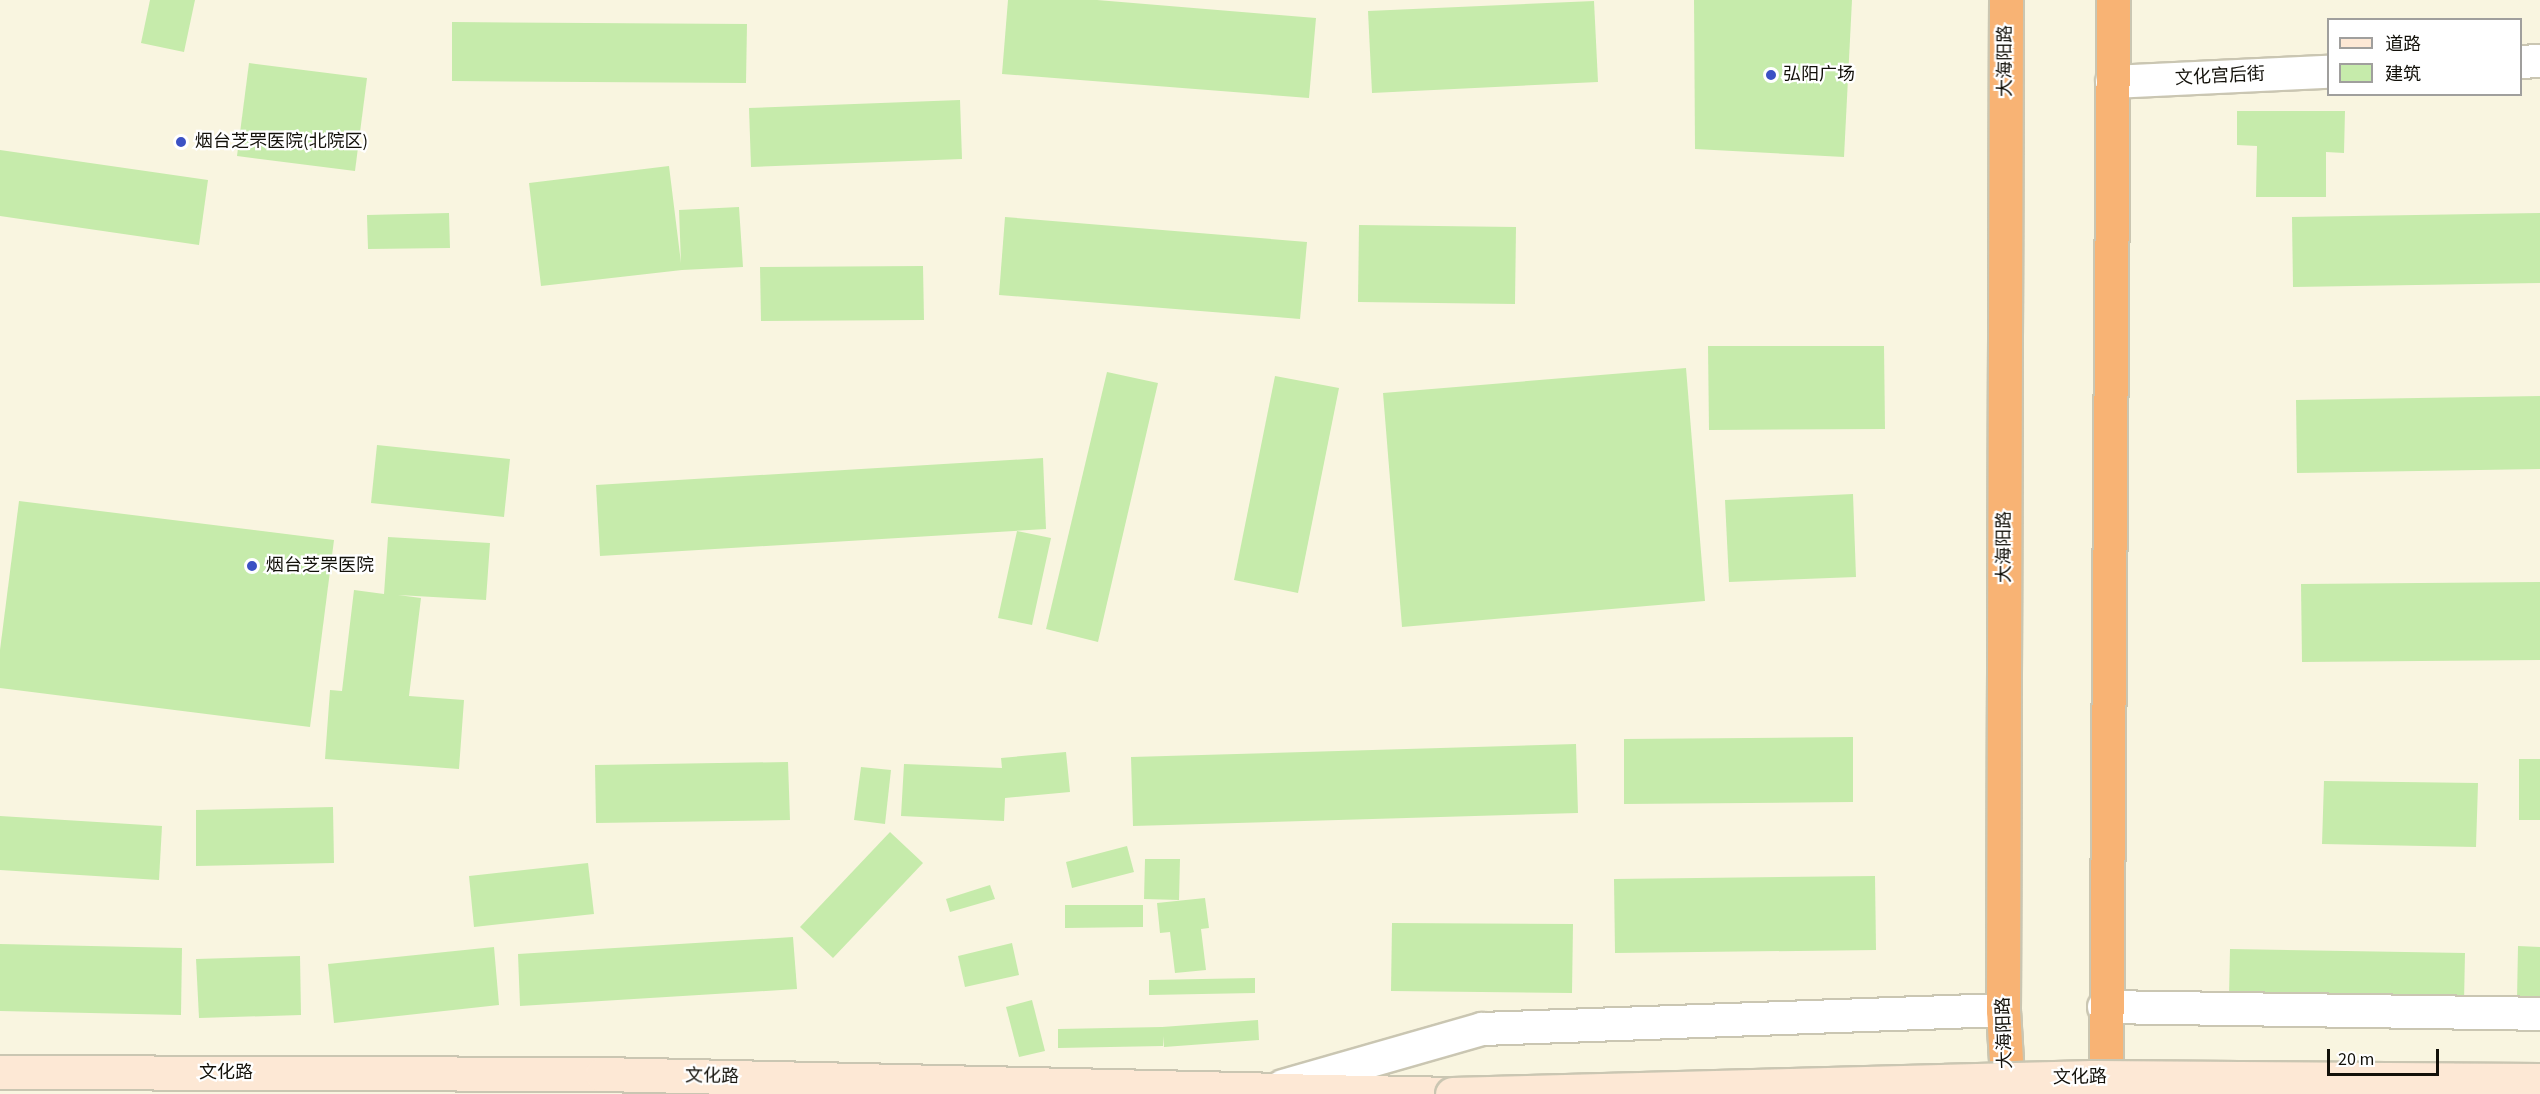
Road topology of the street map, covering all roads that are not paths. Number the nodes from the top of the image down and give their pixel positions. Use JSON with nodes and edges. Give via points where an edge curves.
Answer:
{"nodes":[{"id":1,"x":2006,"y":0,"type":"edge"},
{"id":2,"x":2113,"y":0,"type":"edge"},
{"id":3,"x":2540,"y":61,"type":"edge"},
{"id":4,"x":2522,"y":62,"type":"edge"},
{"id":5,"x":2327,"y":72,"type":"edge"},
{"id":6,"x":2112,"y":82,"type":"junction"},
{"id":7,"x":2104,"y":1007,"type":"junction"},
{"id":8,"x":2003,"y":1010,"type":"junction"},
{"id":9,"x":2540,"y":1014,"type":"edge"},
{"id":10,"x":0,"y":1072,"type":"edge"},
{"id":11,"x":2540,"y":1080,"type":"edge"},
{"id":12,"x":601,"y":1084,"type":"edge"},
{"id":13,"x":1268,"y":1093,"type":"edge"},
{"id":14,"x":1452,"y":1094,"type":"edge"},
{"id":15,"x":2008,"y":1094,"type":"edge"},
{"id":16,"x":2106,"y":1094,"type":"edge"}],
"edges":[{"from":1,"to":8,"type":"highway","name":"大海阳路"},
{"from":2,"to":6,"type":"highway"},
{"from":3,"to":4,"type":"street"},
{"from":5,"to":6,"type":"street","name":"文化宫后街"},
{"from":6,"to":7,"type":"highway"},
{"from":7,"to":9,"type":"street"},
{"from":7,"to":16,"type":"highway"},
{"from":8,"to":13,"type":"street","via":[[1482,1029]]},
{"from":8,"to":15,"type":"highway","name":"大海阳路"},
{"from":10,"to":12,"type":"main road","name":"文化路"},
{"from":11,"to":14,"type":"main road","name":"文化路","bridge":true,"via":[[2093,1077]]},
{"from":12,"to":13,"type":"main road","name":"文化路"},
{"from":13,"to":14,"type":"main road","name":"文化路"}]}
